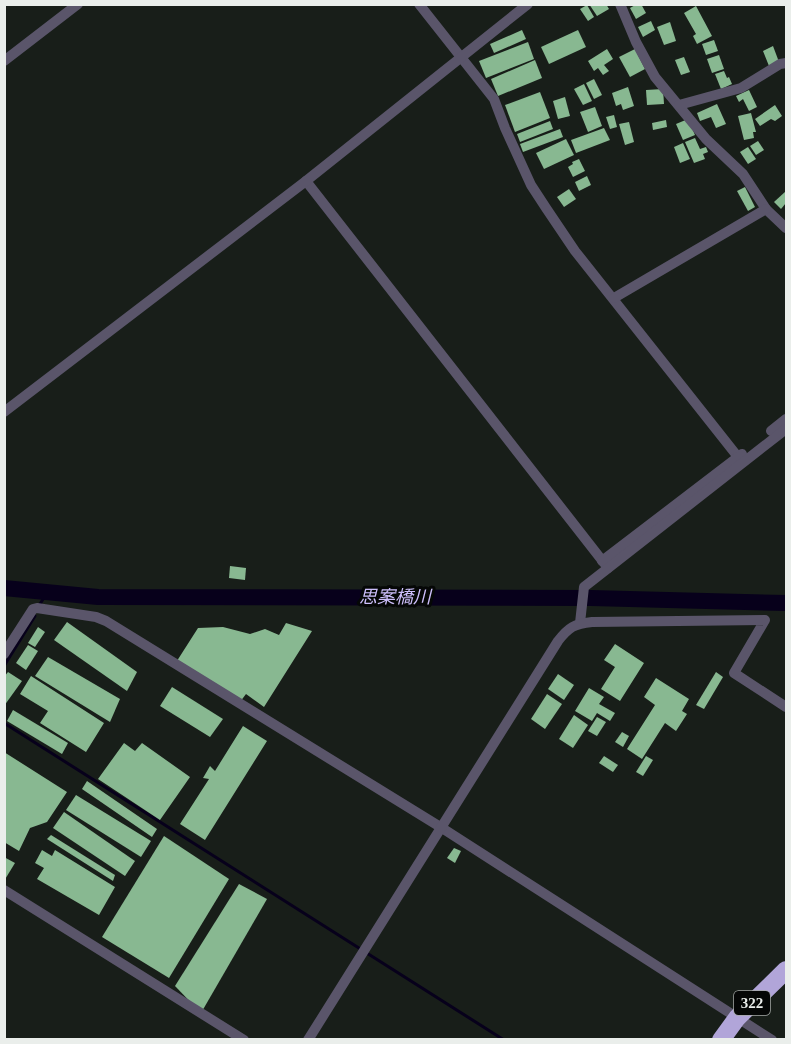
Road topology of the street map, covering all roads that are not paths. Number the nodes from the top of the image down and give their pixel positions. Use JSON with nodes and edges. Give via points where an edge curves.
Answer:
{"nodes":[{"id":1,"x":78,"y":4,"type":"edge"},
{"id":2,"x":419,"y":4,"type":"edge"},
{"id":3,"x":528,"y":4,"type":"edge"},
{"id":4,"x":620,"y":4,"type":"edge"},
{"id":5,"x":461,"y":58,"type":"junction"},
{"id":6,"x":4,"y":62,"type":"edge"},
{"id":7,"x":786,"y":63,"type":"edge"},
{"id":8,"x":679,"y":105,"type":"junction"},
{"id":9,"x":306,"y":181,"type":"junction"},
{"id":10,"x":766,"y":209,"type":"junction"},
{"id":11,"x":786,"y":228,"type":"edge"},
{"id":12,"x":614,"y":298,"type":"junction"},
{"id":13,"x":4,"y":412,"type":"edge"},
{"id":14,"x":786,"y":419,"type":"edge"},
{"id":15,"x":786,"y":429,"type":"edge"},
{"id":16,"x":738,"y":457,"type":"junction"},
{"id":17,"x":605,"y":565,"type":"junction"},
{"id":18,"x":580,"y":619,"type":"junction"},
{"id":19,"x":4,"y":654,"type":"edge"},
{"id":20,"x":786,"y":706,"type":"edge"},
{"id":21,"x":442,"y":828,"type":"junction"},
{"id":22,"x":4,"y":890,"type":"edge"},
{"id":23,"x":786,"y":970,"type":"edge"},
{"id":24,"x":737,"y":1018,"type":"junction"},
{"id":25,"x":244,"y":1040,"type":"edge"},
{"id":26,"x":308,"y":1040,"type":"edge"},
{"id":27,"x":721,"y":1040,"type":"edge"},
{"id":28,"x":771,"y":1040,"type":"edge"}],
"edges":[{"from":1,"to":6,"type":"street"},
{"from":2,"to":5,"type":"street"},
{"from":3,"to":5,"type":"street"},
{"from":4,"to":8,"type":"street","via":[[655,77]]},
{"from":5,"to":9,"type":"street"},
{"from":5,"to":12,"type":"street","via":[[494,99],[531,185],[575,251]]},
{"from":7,"to":8,"type":"street","via":[[741,88]]},
{"from":8,"to":10,"type":"street","via":[[706,139],[743,174]]},
{"from":9,"to":13,"type":"street"},
{"from":9,"to":17,"type":"street"},
{"from":10,"to":11,"type":"street"},
{"from":10,"to":12,"type":"street"},
{"from":12,"to":16,"type":"street"},
{"from":14,"to":16,"type":"street"},
{"from":15,"to":17,"type":"street"},
{"from":16,"to":17,"type":"street"},
{"from":17,"to":18,"type":"street","via":[[584,587]]},
{"from":18,"to":20,"type":"street","via":[[765,620],[734,674]]},
{"from":18,"to":21,"type":"street","via":[[558,641]]},
{"from":19,"to":21,"type":"street","via":[[33,609],[96,617]]},
{"from":21,"to":24,"type":"street"},
{"from":21,"to":26,"type":"street"},
{"from":22,"to":25,"type":"street"},
{"from":23,"to":24,"type":"highway","number":"322"},
{"from":24,"to":27,"type":"highway","number":"322"},
{"from":24,"to":28,"type":"street"}]}
